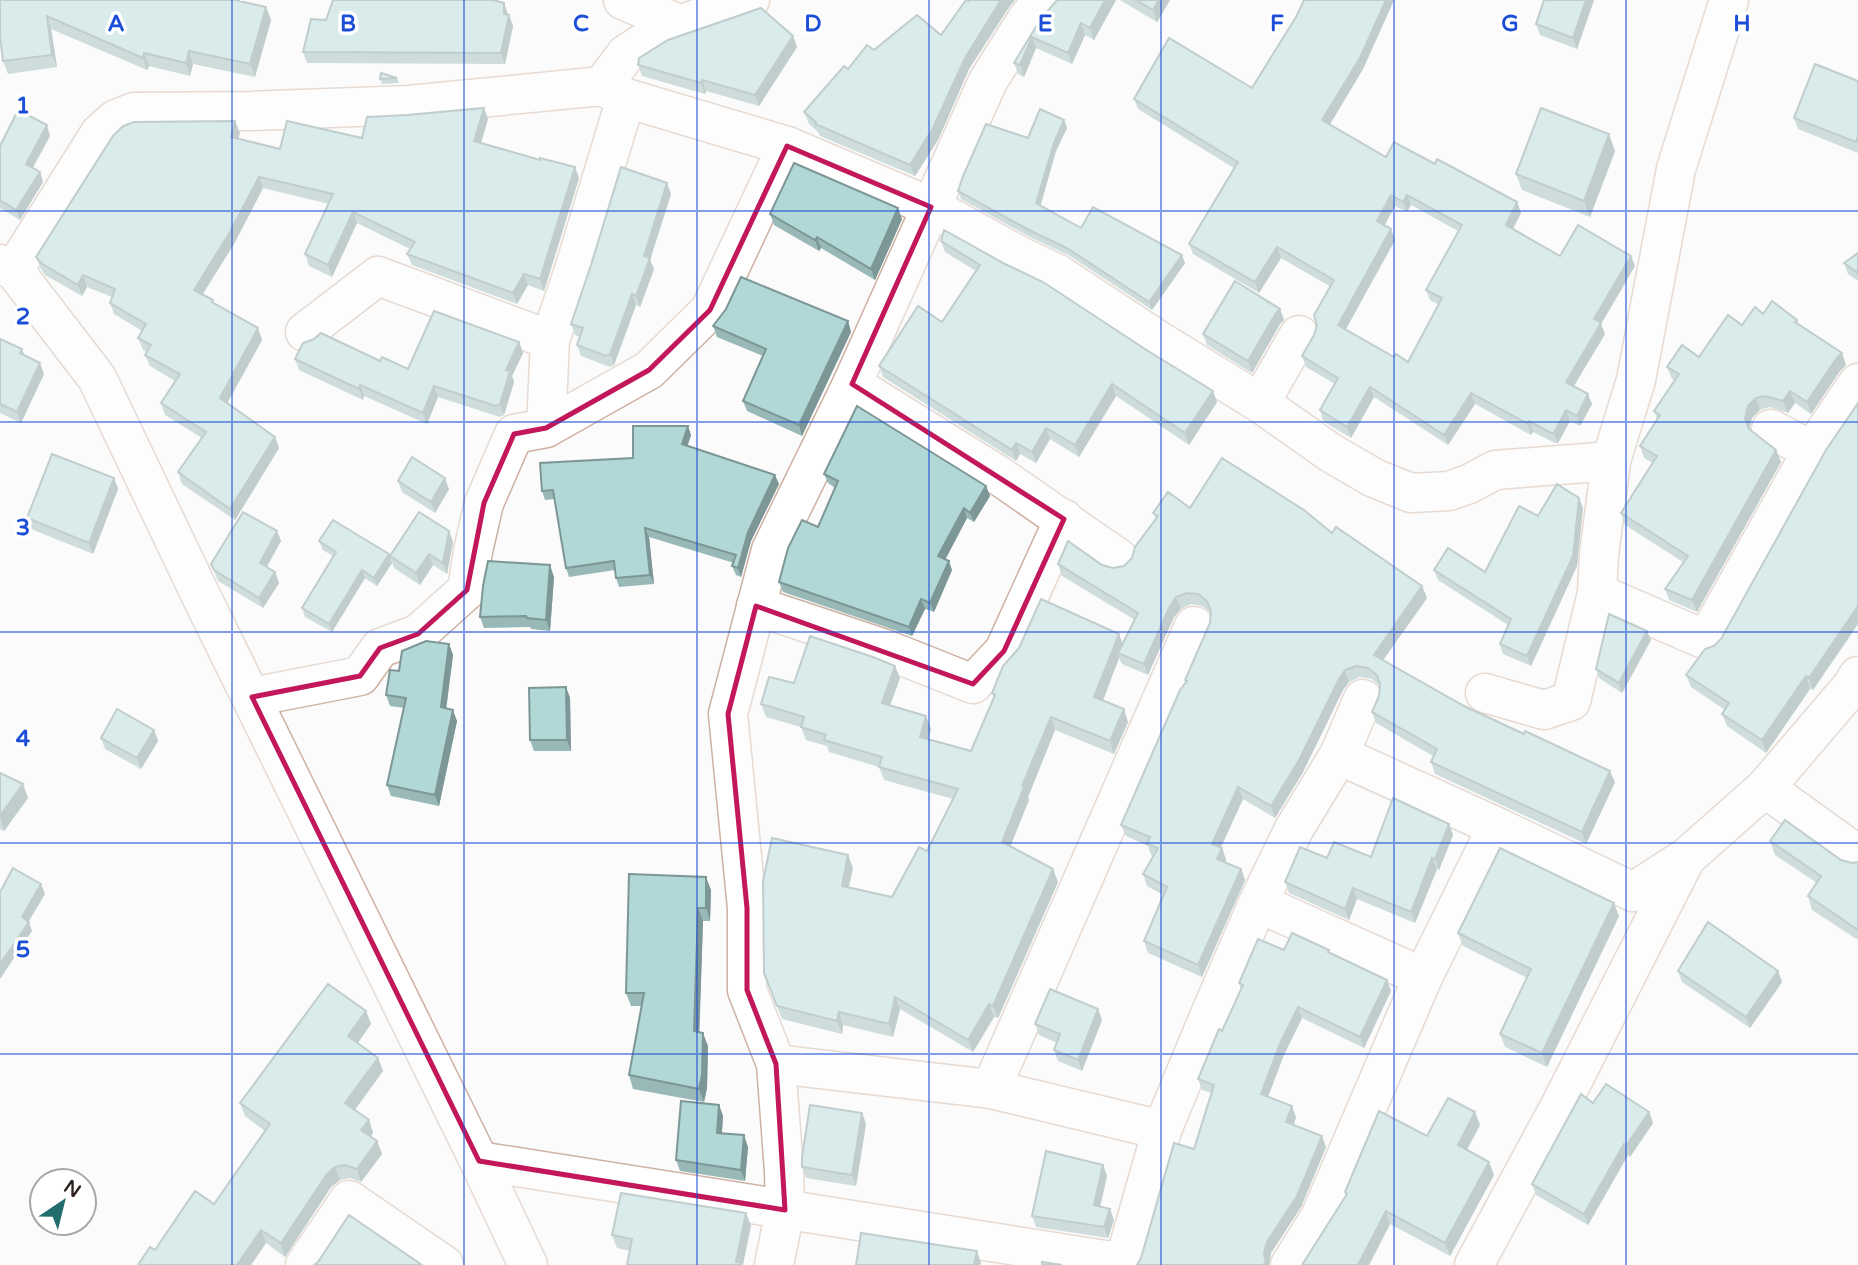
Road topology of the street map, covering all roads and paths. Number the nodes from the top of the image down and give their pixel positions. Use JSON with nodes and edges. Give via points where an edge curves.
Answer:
{"nodes":[{"id":1,"x":624,"y":0,"type":"edge"},
{"id":2,"x":750,"y":0,"type":"edge"},
{"id":3,"x":1043,"y":0,"type":"edge"},
{"id":4,"x":1730,"y":0,"type":"edge"},
{"id":5,"x":681,"y":25,"type":"junction"},
{"id":6,"x":614,"y":92,"type":"junction"},
{"id":7,"x":787,"y":146,"type":"junction"},
{"id":8,"x":931,"y":207,"type":"junction"},
{"id":9,"x":7,"y":267,"type":"edge"},
{"id":10,"x":305,"y":332,"type":"dead end"},
{"id":11,"x":1299,"y":335,"type":"dead end"},
{"id":12,"x":550,"y":340,"type":"junction"},
{"id":13,"x":852,"y":384,"type":"junction"},
{"id":14,"x":1858,"y":385,"type":"edge"},
{"id":15,"x":1260,"y":403,"type":"junction"},
{"id":16,"x":546,"y":428,"type":"junction"},
{"id":17,"x":1771,"y":429,"type":"dead end"},
{"id":18,"x":1812,"y":451,"type":"junction"},
{"id":19,"x":1611,"y":461,"type":"junction"},
{"id":20,"x":1064,"y":519,"type":"junction"},
{"id":21,"x":1118,"y":558,"type":"dead end"},
{"id":22,"x":1597,"y":593,"type":"junction"},
{"id":23,"x":756,"y":606,"type":"junction"},
{"id":24,"x":1194,"y":626,"type":"dead end"},
{"id":25,"x":1856,"y":684,"type":"edge"},
{"id":26,"x":1485,"y":693,"type":"dead end"},
{"id":27,"x":252,"y":697,"type":"junction"},
{"id":28,"x":1363,"y":699,"type":"dead end"},
{"id":29,"x":1339,"y":755,"type":"junction"},
{"id":30,"x":1765,"y":788,"type":"junction"},
{"id":31,"x":1497,"y":827,"type":"junction"},
{"id":32,"x":1858,"y":855,"type":"edge"},
{"id":33,"x":1687,"y":857,"type":"junction"},
{"id":34,"x":1258,"y":903,"type":"junction"},
{"id":35,"x":1423,"y":977,"type":"junction"},
{"id":36,"x":776,"y":1065,"type":"junction"},
{"id":37,"x":991,"y":1089,"type":"junction"},
{"id":38,"x":1162,"y":1130,"type":"junction"},
{"id":39,"x":479,"y":1161,"type":"junction"},
{"id":40,"x":785,"y":1210,"type":"junction"},
{"id":41,"x":305,"y":1265,"type":"edge"},
{"id":42,"x":444,"y":1265,"type":"edge"},
{"id":43,"x":528,"y":1265,"type":"edge"},
{"id":44,"x":774,"y":1265,"type":"edge"},
{"id":45,"x":1290,"y":1265,"type":"edge"},
{"id":46,"x":1474,"y":1265,"type":"edge"}],
"edges":[{"from":1,"to":5,"type":"street"},
{"from":2,"to":5,"type":"street"},
{"from":3,"to":8,"type":"street","via":[[988,81]]},
{"from":4,"to":19,"type":"street","via":[[1676,169],[1636,380]]},
{"from":5,"to":6,"type":"street","via":[[662,31],[626,54]]},
{"from":6,"to":7,"type":"street"},
{"from":6,"to":9,"type":"street","via":[[409,105],[134,112],[116,119],[100,133]]},
{"from":6,"to":12,"type":"street","via":[[574,270]]},
{"from":7,"to":8,"type":"street"},
{"from":7,"to":16,"type":"street","via":[[710,310],[649,370]]},
{"from":8,"to":13,"type":"street"},
{"from":8,"to":15,"type":"street","via":[[1058,274]]},
{"from":9,"to":27,"type":"street","via":[[97,378]]},
{"from":10,"to":12,"type":"street","via":[[378,276]]},
{"from":11,"to":15,"type":"street"},
{"from":12,"to":16,"type":"street"},
{"from":13,"to":20,"type":"street"},
{"from":13,"to":23,"type":"street","via":[[771,550]]},
{"from":14,"to":18,"type":"street"},
{"from":15,"to":19,"type":"street","via":[[1331,453],[1411,493],[1449,491],[1495,470]]},
{"from":16,"to":27,"type":"street","via":[[514,434],[484,502],[467,590],[418,634],[380,648],[360,677]]},
{"from":17,"to":18,"type":"street"},
{"from":18,"to":22,"type":"street","via":[[1706,640]]},
{"from":19,"to":22,"type":"street"},
{"from":20,"to":21,"type":"street"},
{"from":20,"to":23,"type":"street","via":[[1004,651],[973,684]]},
{"from":22,"to":26,"type":"street","via":[[1570,701],[1544,710]]},
{"from":23,"to":36,"type":"street","via":[[728,714],[747,908],[747,990]]},
{"from":24,"to":37,"type":"street"},
{"from":25,"to":30,"type":"street"},
{"from":27,"to":39,"type":"street"},
{"from":28,"to":29,"type":"street"},
{"from":29,"to":31,"type":"street"},
{"from":29,"to":34,"type":"street","via":[[1294,829]]},
{"from":30,"to":32,"type":"street"},
{"from":30,"to":33,"type":"street"},
{"from":31,"to":33,"type":"street","via":[[1633,892]]},
{"from":31,"to":35,"type":"street"},
{"from":33,"to":46,"type":"street"},
{"from":34,"to":35,"type":"street"},
{"from":34,"to":38,"type":"street"},
{"from":35,"to":45,"type":"street","via":[[1320,1217]]},
{"from":36,"to":37,"type":"street"},
{"from":36,"to":40,"type":"street"},
{"from":37,"to":38,"type":"street"},
{"from":38,"to":40,"type":"street","via":[[1124,1263]]},
{"from":39,"to":40,"type":"street"},
{"from":39,"to":43,"type":"street"},
{"from":40,"to":44,"type":"street"},
{"from":41,"to":42,"type":"street","via":[[349,1200]]}]}
